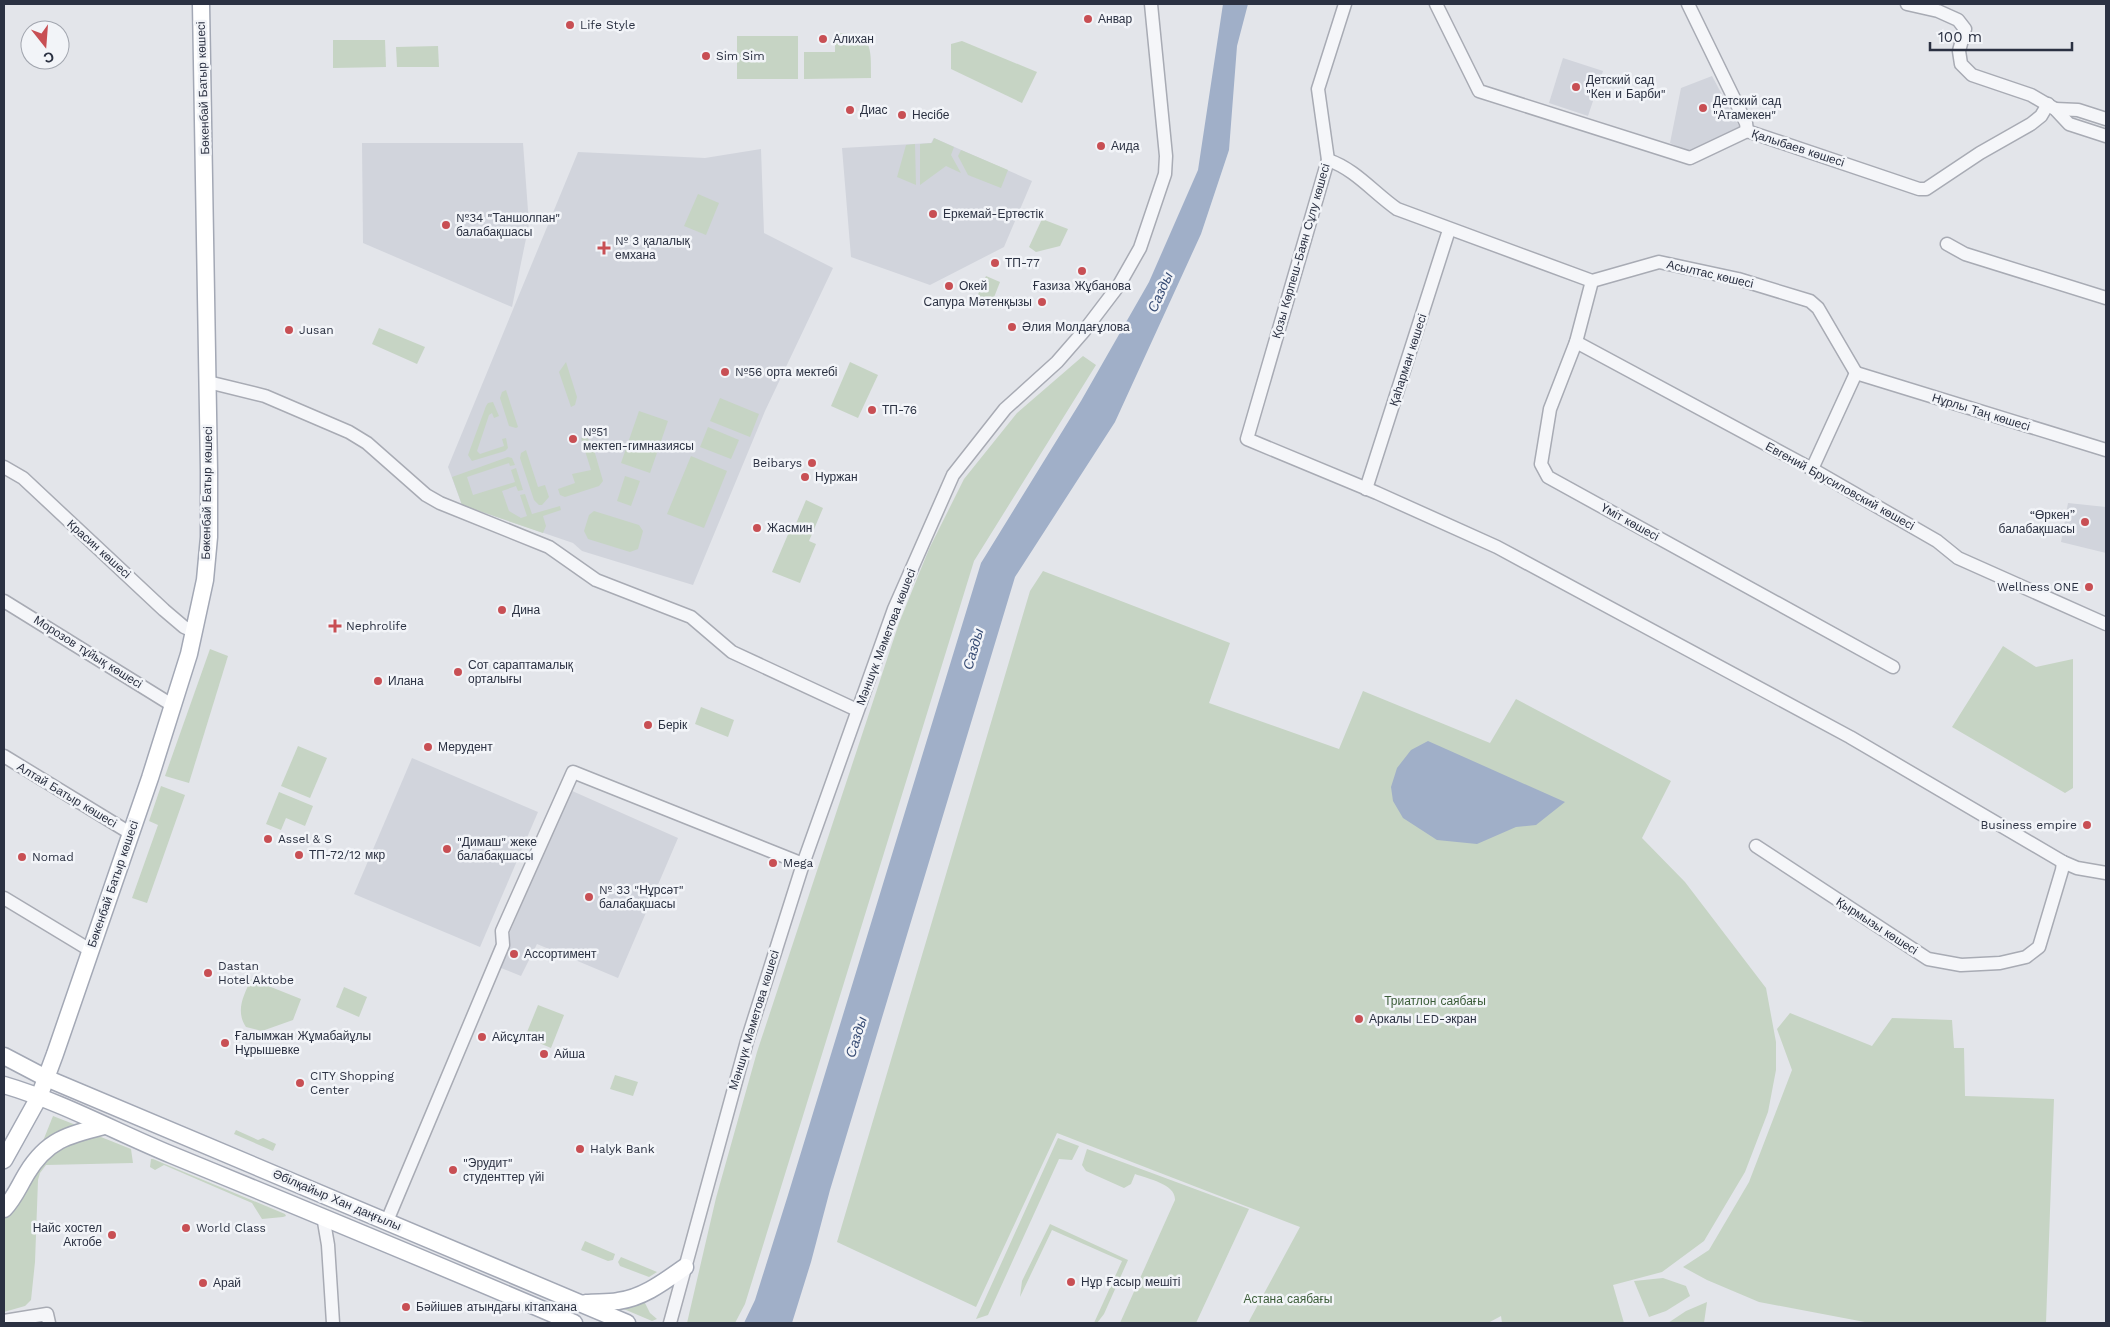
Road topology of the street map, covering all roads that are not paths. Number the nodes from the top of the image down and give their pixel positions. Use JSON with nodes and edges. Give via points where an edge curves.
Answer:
{"nodes":[{"id":1,"x":201,"y":4,"type":"edge"},
{"id":2,"x":1151,"y":4,"type":"edge"},
{"id":3,"x":1345,"y":4,"type":"edge"},
{"id":4,"x":1436,"y":4,"type":"edge"},
{"id":5,"x":1688,"y":4,"type":"edge"},
{"id":6,"x":1907,"y":4,"type":"edge"},
{"id":7,"x":2052,"y":106,"type":"junction"},
{"id":8,"x":2106,"y":120,"type":"edge"},
{"id":9,"x":1747,"y":131,"type":"junction"},
{"id":10,"x":2106,"y":136,"type":"edge"},
{"id":11,"x":1328,"y":160,"type":"junction"},
{"id":12,"x":1450,"y":230,"type":"junction"},
{"id":13,"x":1947,"y":244,"type":"dead end"},
{"id":14,"x":1592,"y":281,"type":"junction"},
{"id":15,"x":2106,"y":298,"type":"edge"},
{"id":16,"x":1576,"y":342,"type":"junction"},
{"id":17,"x":1856,"y":373,"type":"junction"},
{"id":18,"x":208,"y":382,"type":"junction"},
{"id":19,"x":2106,"y":450,"type":"edge"},
{"id":20,"x":4,"y":467,"type":"edge"},
{"id":21,"x":1812,"y":469,"type":"junction"},
{"id":22,"x":1366,"y":489,"type":"junction"},
{"id":23,"x":4,"y":600,"type":"edge"},
{"id":24,"x":2106,"y":624,"type":"edge"},
{"id":25,"x":195,"y":632,"type":"junction"},
{"id":26,"x":1893,"y":667,"type":"dead end"},
{"id":27,"x":172,"y":705,"type":"junction"},
{"id":28,"x":857,"y":710,"type":"junction"},
{"id":29,"x":4,"y":756,"type":"edge"},
{"id":30,"x":130,"y":833,"type":"junction"},
{"id":31,"x":1756,"y":846,"type":"dead end"},
{"id":32,"x":2063,"y":862,"type":"junction"},
{"id":33,"x":803,"y":864,"type":"junction"},
{"id":34,"x":2106,"y":873,"type":"edge"},
{"id":35,"x":4,"y":898,"type":"edge"},
{"id":36,"x":90,"y":950,"type":"junction"},
{"id":37,"x":4,"y":1056,"type":"edge"},
{"id":38,"x":46,"y":1078,"type":"junction"},
{"id":39,"x":4,"y":1085,"type":"edge"},
{"id":40,"x":39,"y":1097,"type":"junction"},
{"id":41,"x":104,"y":1126,"type":"junction"},
{"id":42,"x":160,"y":1126,"type":"junction"},
{"id":43,"x":151,"y":1146,"type":"junction"},
{"id":44,"x":4,"y":1160,"type":"edge"},
{"id":45,"x":4,"y":1209,"type":"edge"},
{"id":46,"x":324,"y":1216,"type":"junction"},
{"id":47,"x":387,"y":1221,"type":"junction"},
{"id":48,"x":470,"y":1256,"type":"junction"},
{"id":49,"x":685,"y":1267,"type":"junction"},
{"id":50,"x":461,"y":1274,"type":"junction"},
{"id":51,"x":560,"y":1294,"type":"junction"},
{"id":52,"x":582,"y":1303,"type":"junction"},
{"id":53,"x":552,"y":1314,"type":"junction"},
{"id":54,"x":4,"y":1321,"type":"edge"},
{"id":55,"x":49,"y":1323,"type":"edge"},
{"id":56,"x":333,"y":1323,"type":"edge"},
{"id":57,"x":574,"y":1323,"type":"edge"},
{"id":58,"x":627,"y":1323,"type":"edge"},
{"id":59,"x":670,"y":1323,"type":"edge"}],
"edges":[{"from":1,"to":18,"type":"main road","name":"Бөкенбай Батыр көшесі"},
{"from":2,"to":28,"type":"street","name":"Мәншүк Мәметова көшесі","via":[[1166,156],[1165,174],[1138,252],[1119,285],[1084,331],[1057,362],[1005,408],[953,476],[894,609]]},
{"from":3,"to":11,"type":"street","name":"Қозы Көрпеш-Баян Сұлу көшесі","via":[[1318,90]]},
{"from":4,"to":9,"type":"street","name":"Қалыбаев көшесі","via":[[1479,91],[1690,158]]},
{"from":5,"to":9,"type":"street","via":[[1742,114]]},
{"from":6,"to":7,"type":"street","via":[[1938,11],[1958,20],[1965,29],[1959,51],[1961,64],[1972,75],[2031,95]]},
{"from":7,"to":8,"type":"street","via":[[2078,110]]},
{"from":7,"to":9,"type":"street","name":"Қалыбаев көшесі","via":[[2031,124],[1926,189]]},
{"from":7,"to":10,"type":"street","via":[[2069,124]]},
{"from":11,"to":12,"type":"street","via":[[1353,172],[1397,209]]},
{"from":11,"to":22,"type":"street","name":"Қозы Көрпеш-Баян Сұлу көшесі","via":[[1247,439]]},
{"from":12,"to":14,"type":"street"},
{"from":12,"to":22,"type":"street","name":"Қаһарман көшесі"},
{"from":13,"to":15,"type":"street","via":[[1965,254]]},
{"from":14,"to":16,"type":"street","name":"Үміт көшесі"},
{"from":14,"to":17,"type":"street","name":"Асылтас көшесі","via":[[1659,262],[1738,279],[1810,301],[1818,308]]},
{"from":16,"to":21,"type":"street","name":"Евгений Брусиловский көшесі"},
{"from":16,"to":26,"type":"street","name":"Үміт көшесі","via":[[1550,409],[1540,464],[1548,476]]},
{"from":17,"to":19,"type":"street","name":"Нұрлы Таң көшесі"},
{"from":17,"to":21,"type":"street"},
{"from":18,"to":25,"type":"main road","name":"Бөкенбай Батыр көшесі","via":[[209,537]]},
{"from":18,"to":28,"type":"street","via":[[265,396],[349,432],[440,503],[549,546],[596,580],[691,617],[732,652]]},
{"from":20,"to":25,"type":"street","name":"Красин көшесі","via":[[23,478],[164,610]]},
{"from":21,"to":24,"type":"street","name":"Евгений Брусиловский көшесі","via":[[1937,541],[1958,558]]},
{"from":22,"to":32,"type":"street","via":[[1497,547],[1725,668]]},
{"from":23,"to":27,"type":"street","name":"Морозов тұйық көшесі"},
{"from":25,"to":27,"type":"main road","name":"Бөкенбай Батыр көшесі"},
{"from":27,"to":30,"type":"main road","name":"Бөкенбай Батыр көшесі"},
{"from":28,"to":33,"type":"street","name":"Мәншүк Мәметова көшесі"},
{"from":29,"to":30,"type":"street","name":"Алтай Батыр көшесі"},
{"from":30,"to":36,"type":"main road","name":"Бөкенбай Батыр көшесі"},
{"from":31,"to":32,"type":"street","name":"Қырмызы көшесі","via":[[1928,959],[1961,964],[2026,958],[2038,947]]},
{"from":32,"to":34,"type":"street"},
{"from":33,"to":47,"type":"street","via":[[573,772],[502,931],[503,945]]},
{"from":33,"to":49,"type":"street","name":"Мәншүк Мәметова көшесі","via":[[739,1068]]},
{"from":35,"to":36,"type":"street"},
{"from":36,"to":38,"type":"main road","name":"Бөкенбай Батыр көшесі"},
{"from":37,"to":38,"type":"main road","name":"Әбілқайыр Хан даңғылы"},
{"from":38,"to":40,"type":"main road","name":"Бөкенбай Батыр көшесі"},
{"from":38,"to":42,"type":"main road","name":"Әбілқайыр Хан даңғылы"},
{"from":39,"to":40,"type":"main road","name":"Әбілқайыр Хан даңғылы"},
{"from":40,"to":41,"type":"main road","name":"Әбілқайыр Хан даңғылы"},
{"from":40,"to":44,"type":"main road","name":"Бөкенбай Батыр көшесі"},
{"from":41,"to":43,"type":"main road","name":"Әбілқайыр Хан даңғылы"},
{"from":41,"to":45,"type":"main road","via":[[65,1137],[51,1145],[33,1164]]},
{"from":42,"to":43,"type":"main road"},
{"from":42,"to":47,"type":"main road","name":"Әбілқайыр Хан даңғылы"},
{"from":43,"to":46,"type":"main road","name":"Әбілқайыр Хан даңғылы"},
{"from":46,"to":50,"type":"main road","name":"Әбілқайыр Хан даңғылы"},
{"from":46,"to":56,"type":"street"},
{"from":47,"to":48,"type":"main road","name":"Әбілқайыр Хан даңғылы"},
{"from":48,"to":50,"type":"main road"},
{"from":48,"to":51,"type":"main road","name":"Әбілқайыр Хан даңғылы"},
{"from":49,"to":52,"type":"main road","via":[[634,1298]]},
{"from":49,"to":59,"type":"street","name":"Мәншүк Мәметова көшесі"},
{"from":50,"to":53,"type":"main road","name":"Әбілқайыр Хан даңғылы"},
{"from":51,"to":52,"type":"main road","name":"Әбілқайыр Хан даңғылы"},
{"from":51,"to":53,"type":"main road"},
{"from":52,"to":58,"type":"main road","name":"Әбілқайыр Хан даңғылы"},
{"from":53,"to":57,"type":"main road","name":"Әбілқайыр Хан даңғылы"},
{"from":54,"to":55,"type":"street","via":[[47,1314]]}]}
